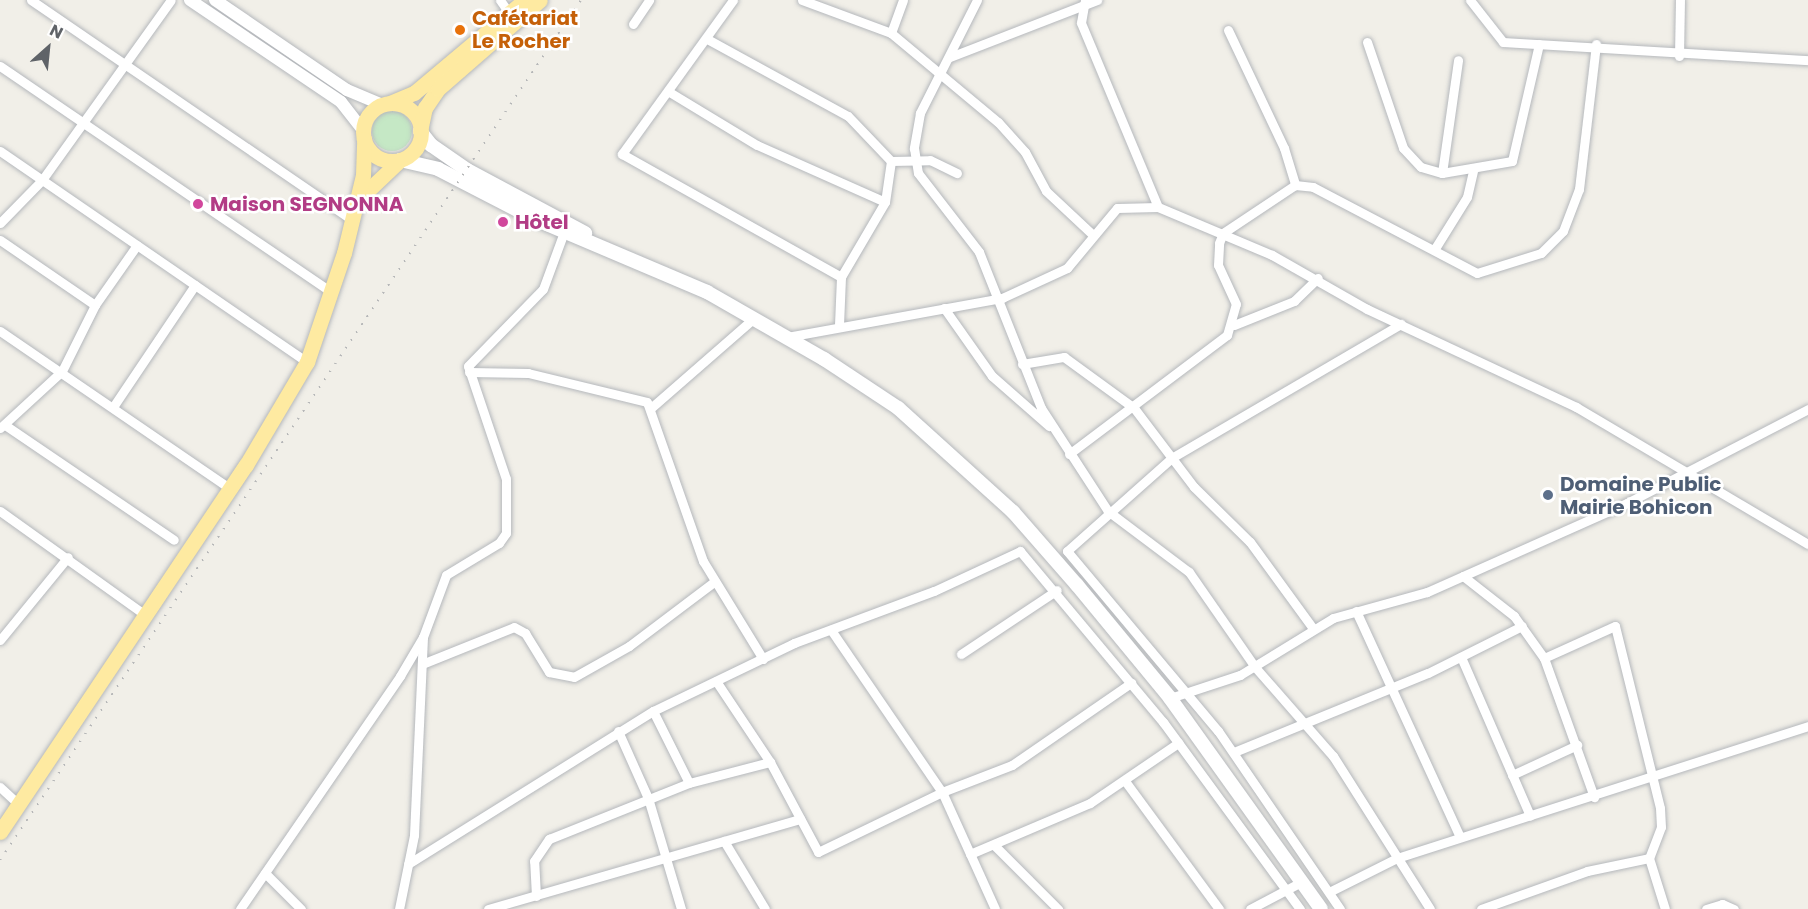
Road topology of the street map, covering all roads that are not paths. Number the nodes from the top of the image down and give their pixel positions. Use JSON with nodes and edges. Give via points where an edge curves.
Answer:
{"nodes":[{"id":1,"x":31,"y":0,"type":"edge"},
{"id":2,"x":171,"y":0,"type":"edge"},
{"id":3,"x":190,"y":0,"type":"edge"},
{"id":4,"x":215,"y":0,"type":"edge"},
{"id":5,"x":500,"y":0,"type":"edge"},
{"id":6,"x":525,"y":0,"type":"edge"},
{"id":7,"x":540,"y":0,"type":"edge"},
{"id":8,"x":649,"y":0,"type":"edge"},
{"id":9,"x":733,"y":0,"type":"edge"},
{"id":10,"x":903,"y":0,"type":"edge"},
{"id":11,"x":977,"y":0,"type":"edge"},
{"id":12,"x":1097,"y":0,"type":"edge"},
{"id":13,"x":1470,"y":0,"type":"edge"},
{"id":14,"x":1680,"y":0,"type":"edge"},
{"id":15,"x":807,"y":1,"type":"edge"},
{"id":16,"x":1084,"y":4,"type":"edge"},
{"id":17,"x":508,"y":13,"type":"junction"},
{"id":18,"x":633,"y":24,"type":"dead end"},
{"id":19,"x":1228,"y":30,"type":"dead end"},
{"id":20,"x":891,"y":33,"type":"junction"},
{"id":21,"x":709,"y":40,"type":"junction"},
{"id":22,"x":1367,"y":42,"type":"dead end"},
{"id":23,"x":1539,"y":44,"type":"junction"},
{"id":24,"x":1596,"y":44,"type":"junction"},
{"id":25,"x":1679,"y":56,"type":"junction"},
{"id":26,"x":950,"y":57,"type":"junction"},
{"id":27,"x":1458,"y":60,"type":"dead end"},
{"id":28,"x":1808,"y":60,"type":"edge"},
{"id":29,"x":128,"y":64,"type":"junction"},
{"id":30,"x":0,"y":66,"type":"edge"},
{"id":31,"x":940,"y":76,"type":"junction"},
{"id":32,"x":671,"y":93,"type":"junction"},
{"id":33,"x":385,"y":104,"type":"junction"},
{"id":34,"x":83,"y":123,"type":"junction"},
{"id":35,"x":420,"y":131,"type":"junction"},
{"id":36,"x":363,"y":135,"type":"junction"},
{"id":37,"x":0,"y":152,"type":"edge"},
{"id":38,"x":400,"y":160,"type":"junction"},
{"id":39,"x":891,"y":161,"type":"junction"},
{"id":40,"x":914,"y":161,"type":"junction"},
{"id":41,"x":1473,"y":171,"type":"junction"},
{"id":42,"x":957,"y":172,"type":"dead end"},
{"id":43,"x":1442,"y":173,"type":"junction"},
{"id":44,"x":42,"y":180,"type":"junction"},
{"id":45,"x":1294,"y":185,"type":"junction"},
{"id":46,"x":885,"y":202,"type":"junction"},
{"id":47,"x":356,"y":203,"type":"junction"},
{"id":48,"x":1158,"y":207,"type":"junction"},
{"id":49,"x":351,"y":219,"type":"junction"},
{"id":50,"x":0,"y":223,"type":"edge"},
{"id":51,"x":564,"y":232,"type":"junction"},
{"id":52,"x":1223,"y":233,"type":"junction"},
{"id":53,"x":1093,"y":235,"type":"junction"},
{"id":54,"x":0,"y":240,"type":"edge"},
{"id":55,"x":137,"y":245,"type":"junction"},
{"id":56,"x":608,"y":246,"type":"junction"},
{"id":57,"x":1434,"y":250,"type":"junction"},
{"id":58,"x":841,"y":277,"type":"junction"},
{"id":59,"x":1318,"y":278,"type":"junction"},
{"id":60,"x":195,"y":285,"type":"junction"},
{"id":61,"x":331,"y":292,"type":"junction"},
{"id":62,"x":1002,"y":297,"type":"junction"},
{"id":63,"x":95,"y":305,"type":"junction"},
{"id":64,"x":944,"y":308,"type":"junction"},
{"id":65,"x":754,"y":318,"type":"junction"},
{"id":66,"x":838,"y":324,"type":"junction"},
{"id":67,"x":1401,"y":324,"type":"junction"},
{"id":68,"x":1234,"y":325,"type":"junction"},
{"id":69,"x":0,"y":331,"type":"edge"},
{"id":70,"x":787,"y":337,"type":"junction"},
{"id":71,"x":307,"y":362,"type":"junction"},
{"id":72,"x":1022,"y":364,"type":"junction"},
{"id":73,"x":62,"y":372,"type":"junction"},
{"id":74,"x":469,"y":372,"type":"junction"},
{"id":75,"x":113,"y":407,"type":"junction"},
{"id":76,"x":652,"y":407,"type":"junction"},
{"id":77,"x":1134,"y":408,"type":"junction"},
{"id":78,"x":1808,"y":409,"type":"edge"},
{"id":79,"x":2,"y":426,"type":"edge"},
{"id":80,"x":1052,"y":429,"type":"junction"},
{"id":81,"x":1069,"y":454,"type":"junction"},
{"id":82,"x":1173,"y":457,"type":"junction"},
{"id":83,"x":1692,"y":471,"type":"junction"},
{"id":84,"x":231,"y":489,"type":"junction"},
{"id":85,"x":1108,"y":511,"type":"junction"},
{"id":86,"x":2,"y":516,"type":"edge"},
{"id":87,"x":1808,"y":532,"type":"edge"},
{"id":88,"x":1797,"y":536,"type":"junction"},
{"id":89,"x":1037,"y":539,"type":"junction"},
{"id":90,"x":174,"y":540,"type":"dead end"},
{"id":91,"x":1808,"y":544,"type":"edge"},
{"id":92,"x":1020,"y":551,"type":"junction"},
{"id":93,"x":68,"y":557,"type":"junction"},
{"id":94,"x":1463,"y":576,"type":"junction"},
{"id":95,"x":714,"y":582,"type":"junction"},
{"id":96,"x":1057,"y":590,"type":"junction"},
{"id":97,"x":1356,"y":611,"type":"junction"},
{"id":98,"x":145,"y":615,"type":"junction"},
{"id":99,"x":1522,"y":626,"type":"junction"},
{"id":100,"x":1312,"y":627,"type":"junction"},
{"id":101,"x":831,"y":630,"type":"junction"},
{"id":102,"x":423,"y":637,"type":"junction"},
{"id":103,"x":0,"y":640,"type":"edge"},
{"id":104,"x":961,"y":654,"type":"dead end"},
{"id":105,"x":1461,"y":657,"type":"junction"},
{"id":106,"x":763,"y":658,"type":"junction"},
{"id":107,"x":1544,"y":658,"type":"junction"},
{"id":108,"x":423,"y":664,"type":"junction"},
{"id":109,"x":1255,"y":667,"type":"junction"},
{"id":110,"x":716,"y":681,"type":"junction"},
{"id":111,"x":1131,"y":683,"type":"junction"},
{"id":112,"x":1393,"y":687,"type":"junction"},
{"id":113,"x":1185,"y":691,"type":"junction"},
{"id":114,"x":1170,"y":698,"type":"junction"},
{"id":115,"x":653,"y":711,"type":"junction"},
{"id":116,"x":1306,"y":721,"type":"junction"},
{"id":117,"x":1808,"y":726,"type":"edge"},
{"id":118,"x":618,"y":730,"type":"junction"},
{"id":119,"x":1178,"y":742,"type":"junction"},
{"id":120,"x":1577,"y":746,"type":"junction"},
{"id":121,"x":1234,"y":752,"type":"junction"},
{"id":122,"x":770,"y":762,"type":"junction"},
{"id":123,"x":1220,"y":766,"type":"junction"},
{"id":124,"x":1203,"y":775,"type":"junction"},
{"id":125,"x":1512,"y":775,"type":"junction"},
{"id":126,"x":1653,"y":778,"type":"junction"},
{"id":127,"x":1125,"y":781,"type":"junction"},
{"id":128,"x":689,"y":783,"type":"junction"},
{"id":129,"x":0,"y":787,"type":"edge"},
{"id":130,"x":942,"y":792,"type":"junction"},
{"id":131,"x":1594,"y":796,"type":"junction"},
{"id":132,"x":648,"y":798,"type":"junction"},
{"id":133,"x":19,"y":805,"type":"junction"},
{"id":134,"x":1530,"y":816,"type":"junction"},
{"id":135,"x":800,"y":819,"type":"junction"},
{"id":136,"x":0,"y":832,"type":"edge"},
{"id":137,"x":1460,"y":837,"type":"junction"},
{"id":138,"x":724,"y":841,"type":"junction"},
{"id":139,"x":993,"y":845,"type":"junction"},
{"id":140,"x":970,"y":854,"type":"junction"},
{"id":141,"x":668,"y":856,"type":"junction"},
{"id":142,"x":1397,"y":858,"type":"junction"},
{"id":143,"x":1649,"y":858,"type":"junction"},
{"id":144,"x":408,"y":864,"type":"junction"},
{"id":145,"x":265,"y":873,"type":"junction"},
{"id":146,"x":1303,"y":881,"type":"junction"},
{"id":147,"x":1287,"y":888,"type":"junction"},
{"id":148,"x":1329,"y":891,"type":"junction"},
{"id":149,"x":536,"y":896,"type":"junction"},
{"id":150,"x":240,"y":909,"type":"edge"},
{"id":151,"x":301,"y":909,"type":"edge"},
{"id":152,"x":399,"y":909,"type":"edge"},
{"id":153,"x":488,"y":909,"type":"edge"},
{"id":154,"x":681,"y":909,"type":"edge"},
{"id":155,"x":765,"y":909,"type":"edge"},
{"id":156,"x":995,"y":909,"type":"edge"},
{"id":157,"x":1058,"y":909,"type":"edge"},
{"id":158,"x":1219,"y":909,"type":"edge"},
{"id":159,"x":1250,"y":909,"type":"edge"},
{"id":160,"x":1300,"y":909,"type":"edge"},
{"id":161,"x":1321,"y":909,"type":"edge"},
{"id":162,"x":1340,"y":909,"type":"edge"},
{"id":163,"x":1430,"y":909,"type":"edge"},
{"id":164,"x":1481,"y":909,"type":"edge"},
{"id":165,"x":1665,"y":909,"type":"edge"},
{"id":166,"x":1706,"y":909,"type":"edge"},
{"id":167,"x":1734,"y":909,"type":"edge"}],
"edges":[{"from":1,"to":29,"type":"street"},
{"from":2,"to":29,"type":"street"},
{"from":3,"to":36,"type":"street","via":[[341,102]]},
{"from":4,"to":33,"type":"street","via":[[347,90]]},
{"from":5,"to":17,"type":"street"},
{"from":6,"to":17,"type":"highway"},
{"from":7,"to":35,"type":"highway","via":[[438,89],[425,108]]},
{"from":8,"to":18,"type":"street"},
{"from":9,"to":21,"type":"street"},
{"from":10,"to":20,"type":"street"},
{"from":11,"to":26,"type":"street"},
{"from":12,"to":16,"type":"street"},
{"from":13,"to":23,"type":"street","via":[[1503,42]]},
{"from":14,"to":25,"type":"street"},
{"from":15,"to":20,"type":"street"},
{"from":16,"to":26,"type":"street"},
{"from":16,"to":48,"type":"street","via":[[1081,23],[1100,76]]},
{"from":17,"to":33,"type":"highway","via":[[414,93]]},
{"from":19,"to":45,"type":"street","via":[[1284,148]]},
{"from":20,"to":31,"type":"street"},
{"from":21,"to":32,"type":"street"},
{"from":21,"to":39,"type":"street","via":[[848,116]]},
{"from":22,"to":43,"type":"street","via":[[1403,148],[1421,167]]},
{"from":23,"to":24,"type":"street"},
{"from":23,"to":41,"type":"street","via":[[1514,158]]},
{"from":24,"to":25,"type":"street"},
{"from":24,"to":57,"type":"street","via":[[1584,164],[1572,212],[1553,243],[1527,260],[1477,273]]},
{"from":25,"to":28,"type":"street"},
{"from":26,"to":31,"type":"street"},
{"from":27,"to":43,"type":"street"},
{"from":29,"to":34,"type":"street"},
{"from":29,"to":49,"type":"street"},
{"from":30,"to":34,"type":"street"},
{"from":31,"to":40,"type":"street","via":[[921,113]]},
{"from":31,"to":53,"type":"street","via":[[1003,128],[1046,190]]},
{"from":32,"to":46,"type":"street","via":[[757,145]]},
{"from":32,"to":58,"type":"street","via":[[622,154]]},
{"from":33,"to":35,"type":"highway","via":[[409,109]]},
{"from":33,"to":36,"type":"highway","via":[[369,115]]},
{"from":34,"to":44,"type":"street"},
{"from":34,"to":61,"type":"street"},
{"from":35,"to":38,"type":"highway","via":[[415,149]]},
{"from":35,"to":56,"type":"main road","via":[[431,145],[466,170]]},
{"from":36,"to":38,"type":"highway","via":[[380,158]]},
{"from":36,"to":47,"type":"highway"},
{"from":37,"to":44,"type":"street"},
{"from":38,"to":47,"type":"highway"},
{"from":38,"to":51,"type":"main road","via":[[438,169]]},
{"from":39,"to":40,"type":"street"},
{"from":39,"to":46,"type":"street"},
{"from":40,"to":42,"type":"street","via":[[939,162]]},
{"from":40,"to":62,"type":"street","via":[[922,181],[980,252]]},
{"from":41,"to":43,"type":"street"},
{"from":41,"to":57,"type":"street","via":[[1467,197]]},
{"from":44,"to":50,"type":"street"},
{"from":44,"to":55,"type":"street"},
{"from":45,"to":52,"type":"street"},
{"from":45,"to":57,"type":"street","via":[[1313,187]]},
{"from":46,"to":58,"type":"street"},
{"from":47,"to":49,"type":"highway"},
{"from":48,"to":52,"type":"street"},
{"from":48,"to":53,"type":"street","via":[[1117,208]]},
{"from":49,"to":61,"type":"highway"},
{"from":51,"to":56,"type":"main road"},
{"from":51,"to":74,"type":"street","via":[[543,289],[472,358]]},
{"from":52,"to":59,"type":"street"},
{"from":52,"to":68,"type":"street","via":[[1217,258],[1236,304]]},
{"from":53,"to":62,"type":"street","via":[[1058,274]]},
{"from":54,"to":63,"type":"street"},
{"from":55,"to":60,"type":"street"},
{"from":55,"to":63,"type":"street"},
{"from":56,"to":65,"type":"main road"},
{"from":58,"to":66,"type":"street"},
{"from":59,"to":67,"type":"street"},
{"from":59,"to":68,"type":"street","via":[[1276,311]]},
{"from":60,"to":71,"type":"street"},
{"from":60,"to":75,"type":"street"},
{"from":61,"to":71,"type":"highway"},
{"from":62,"to":64,"type":"street"},
{"from":62,"to":72,"type":"street"},
{"from":63,"to":73,"type":"street"},
{"from":64,"to":66,"type":"street"},
{"from":64,"to":80,"type":"street","via":[[992,376]]},
{"from":65,"to":70,"type":"main road"},
{"from":65,"to":76,"type":"street"},
{"from":66,"to":70,"type":"street"},
{"from":67,"to":82,"type":"street"},
{"from":67,"to":83,"type":"street","via":[[1566,401]]},
{"from":68,"to":77,"type":"street","via":[[1219,343]]},
{"from":69,"to":73,"type":"street"},
{"from":70,"to":89,"type":"main road","via":[[898,408]]},
{"from":71,"to":84,"type":"highway"},
{"from":72,"to":77,"type":"street","via":[[1064,357]]},
{"from":72,"to":80,"type":"street"},
{"from":73,"to":75,"type":"street"},
{"from":73,"to":79,"type":"street"},
{"from":74,"to":76,"type":"street","via":[[528,373],[635,395]]},
{"from":74,"to":102,"type":"street","via":[[506,479],[509,518],[499,543],[446,575]]},
{"from":75,"to":84,"type":"street"},
{"from":76,"to":95,"type":"street","via":[[674,489]]},
{"from":77,"to":81,"type":"street"},
{"from":77,"to":82,"type":"street"},
{"from":78,"to":83,"type":"street"},
{"from":79,"to":90,"type":"street"},
{"from":80,"to":81,"type":"street"},
{"from":81,"to":85,"type":"street"},
{"from":82,"to":85,"type":"street"},
{"from":82,"to":100,"type":"street","via":[[1194,488],[1250,542]]},
{"from":83,"to":88,"type":"street"},
{"from":83,"to":94,"type":"street"},
{"from":84,"to":98,"type":"highway"},
{"from":85,"to":109,"type":"street","via":[[1190,572]]},
{"from":85,"to":113,"type":"street","via":[[1067,551]]},
{"from":86,"to":93,"type":"street"},
{"from":87,"to":88,"type":"street"},
{"from":88,"to":91,"type":"street"},
{"from":89,"to":92,"type":"street"},
{"from":89,"to":114,"type":"main road"},
{"from":92,"to":96,"type":"street"},
{"from":92,"to":101,"type":"street","via":[[949,585]]},
{"from":93,"to":98,"type":"street"},
{"from":93,"to":103,"type":"street"},
{"from":94,"to":97,"type":"street"},
{"from":94,"to":99,"type":"street","via":[[1495,597]]},
{"from":95,"to":106,"type":"street"},
{"from":95,"to":108,"type":"street","via":[[629,646],[574,677],[549,672],[525,633],[514,627]]},
{"from":96,"to":104,"type":"street"},
{"from":96,"to":111,"type":"street"},
{"from":97,"to":100,"type":"street"},
{"from":97,"to":112,"type":"street"},
{"from":98,"to":133,"type":"highway"},
{"from":99,"to":105,"type":"street"},
{"from":99,"to":107,"type":"street"},
{"from":100,"to":109,"type":"street"},
{"from":101,"to":106,"type":"street"},
{"from":101,"to":130,"type":"street"},
{"from":102,"to":108,"type":"street"},
{"from":102,"to":145,"type":"street"},
{"from":105,"to":112,"type":"street"},
{"from":105,"to":125,"type":"street"},
{"from":106,"to":110,"type":"street"},
{"from":107,"to":120,"type":"street"},
{"from":107,"to":126,"type":"street","via":[[1615,626]]},
{"from":108,"to":144,"type":"street"},
{"from":109,"to":113,"type":"street","via":[[1222,683]]},
{"from":109,"to":116,"type":"street"},
{"from":110,"to":115,"type":"street"},
{"from":110,"to":122,"type":"street"},
{"from":111,"to":119,"type":"street"},
{"from":111,"to":130,"type":"street","via":[[1028,756]]},
{"from":112,"to":116,"type":"street"},
{"from":112,"to":137,"type":"street"},
{"from":113,"to":114,"type":"street"},
{"from":113,"to":121,"type":"street"},
{"from":114,"to":123,"type":"main road"},
{"from":115,"to":118,"type":"street"},
{"from":115,"to":128,"type":"street"},
{"from":116,"to":121,"type":"street"},
{"from":116,"to":142,"type":"street"},
{"from":117,"to":126,"type":"street"},
{"from":118,"to":132,"type":"street"},
{"from":118,"to":144,"type":"street"},
{"from":119,"to":124,"type":"street"},
{"from":119,"to":127,"type":"street"},
{"from":120,"to":125,"type":"street"},
{"from":120,"to":131,"type":"street"},
{"from":121,"to":148,"type":"street"},
{"from":122,"to":128,"type":"street"},
{"from":122,"to":135,"type":"street"},
{"from":123,"to":124,"type":"street"},
{"from":123,"to":146,"type":"main road"},
{"from":124,"to":147,"type":"street"},
{"from":125,"to":134,"type":"street"},
{"from":126,"to":131,"type":"street"},
{"from":126,"to":143,"type":"street","via":[[1661,819]]},
{"from":127,"to":139,"type":"street","via":[[1072,812]]},
{"from":127,"to":158,"type":"street"},
{"from":128,"to":132,"type":"street"},
{"from":129,"to":133,"type":"street"},
{"from":130,"to":135,"type":"street","via":[[818,852]]},
{"from":130,"to":140,"type":"street"},
{"from":131,"to":134,"type":"street"},
{"from":132,"to":141,"type":"street"},
{"from":132,"to":149,"type":"street","via":[[549,838],[534,861]]},
{"from":133,"to":136,"type":"highway"},
{"from":134,"to":137,"type":"street"},
{"from":135,"to":138,"type":"street"},
{"from":137,"to":142,"type":"street"},
{"from":138,"to":141,"type":"street"},
{"from":138,"to":155,"type":"street"},
{"from":139,"to":140,"type":"street"},
{"from":139,"to":157,"type":"street"},
{"from":140,"to":156,"type":"street"},
{"from":141,"to":149,"type":"street"},
{"from":141,"to":154,"type":"street"},
{"from":142,"to":148,"type":"street"},
{"from":142,"to":163,"type":"street"},
{"from":143,"to":164,"type":"street","via":[[1587,871]]},
{"from":143,"to":165,"type":"street"},
{"from":144,"to":152,"type":"street"},
{"from":145,"to":150,"type":"street"},
{"from":145,"to":151,"type":"street"},
{"from":146,"to":147,"type":"street"},
{"from":146,"to":161,"type":"main road"},
{"from":147,"to":159,"type":"street"},
{"from":147,"to":160,"type":"street"},
{"from":148,"to":162,"type":"street"},
{"from":149,"to":153,"type":"street"},
{"from":166,"to":167,"type":"street","via":[[1722,904]]}]}
